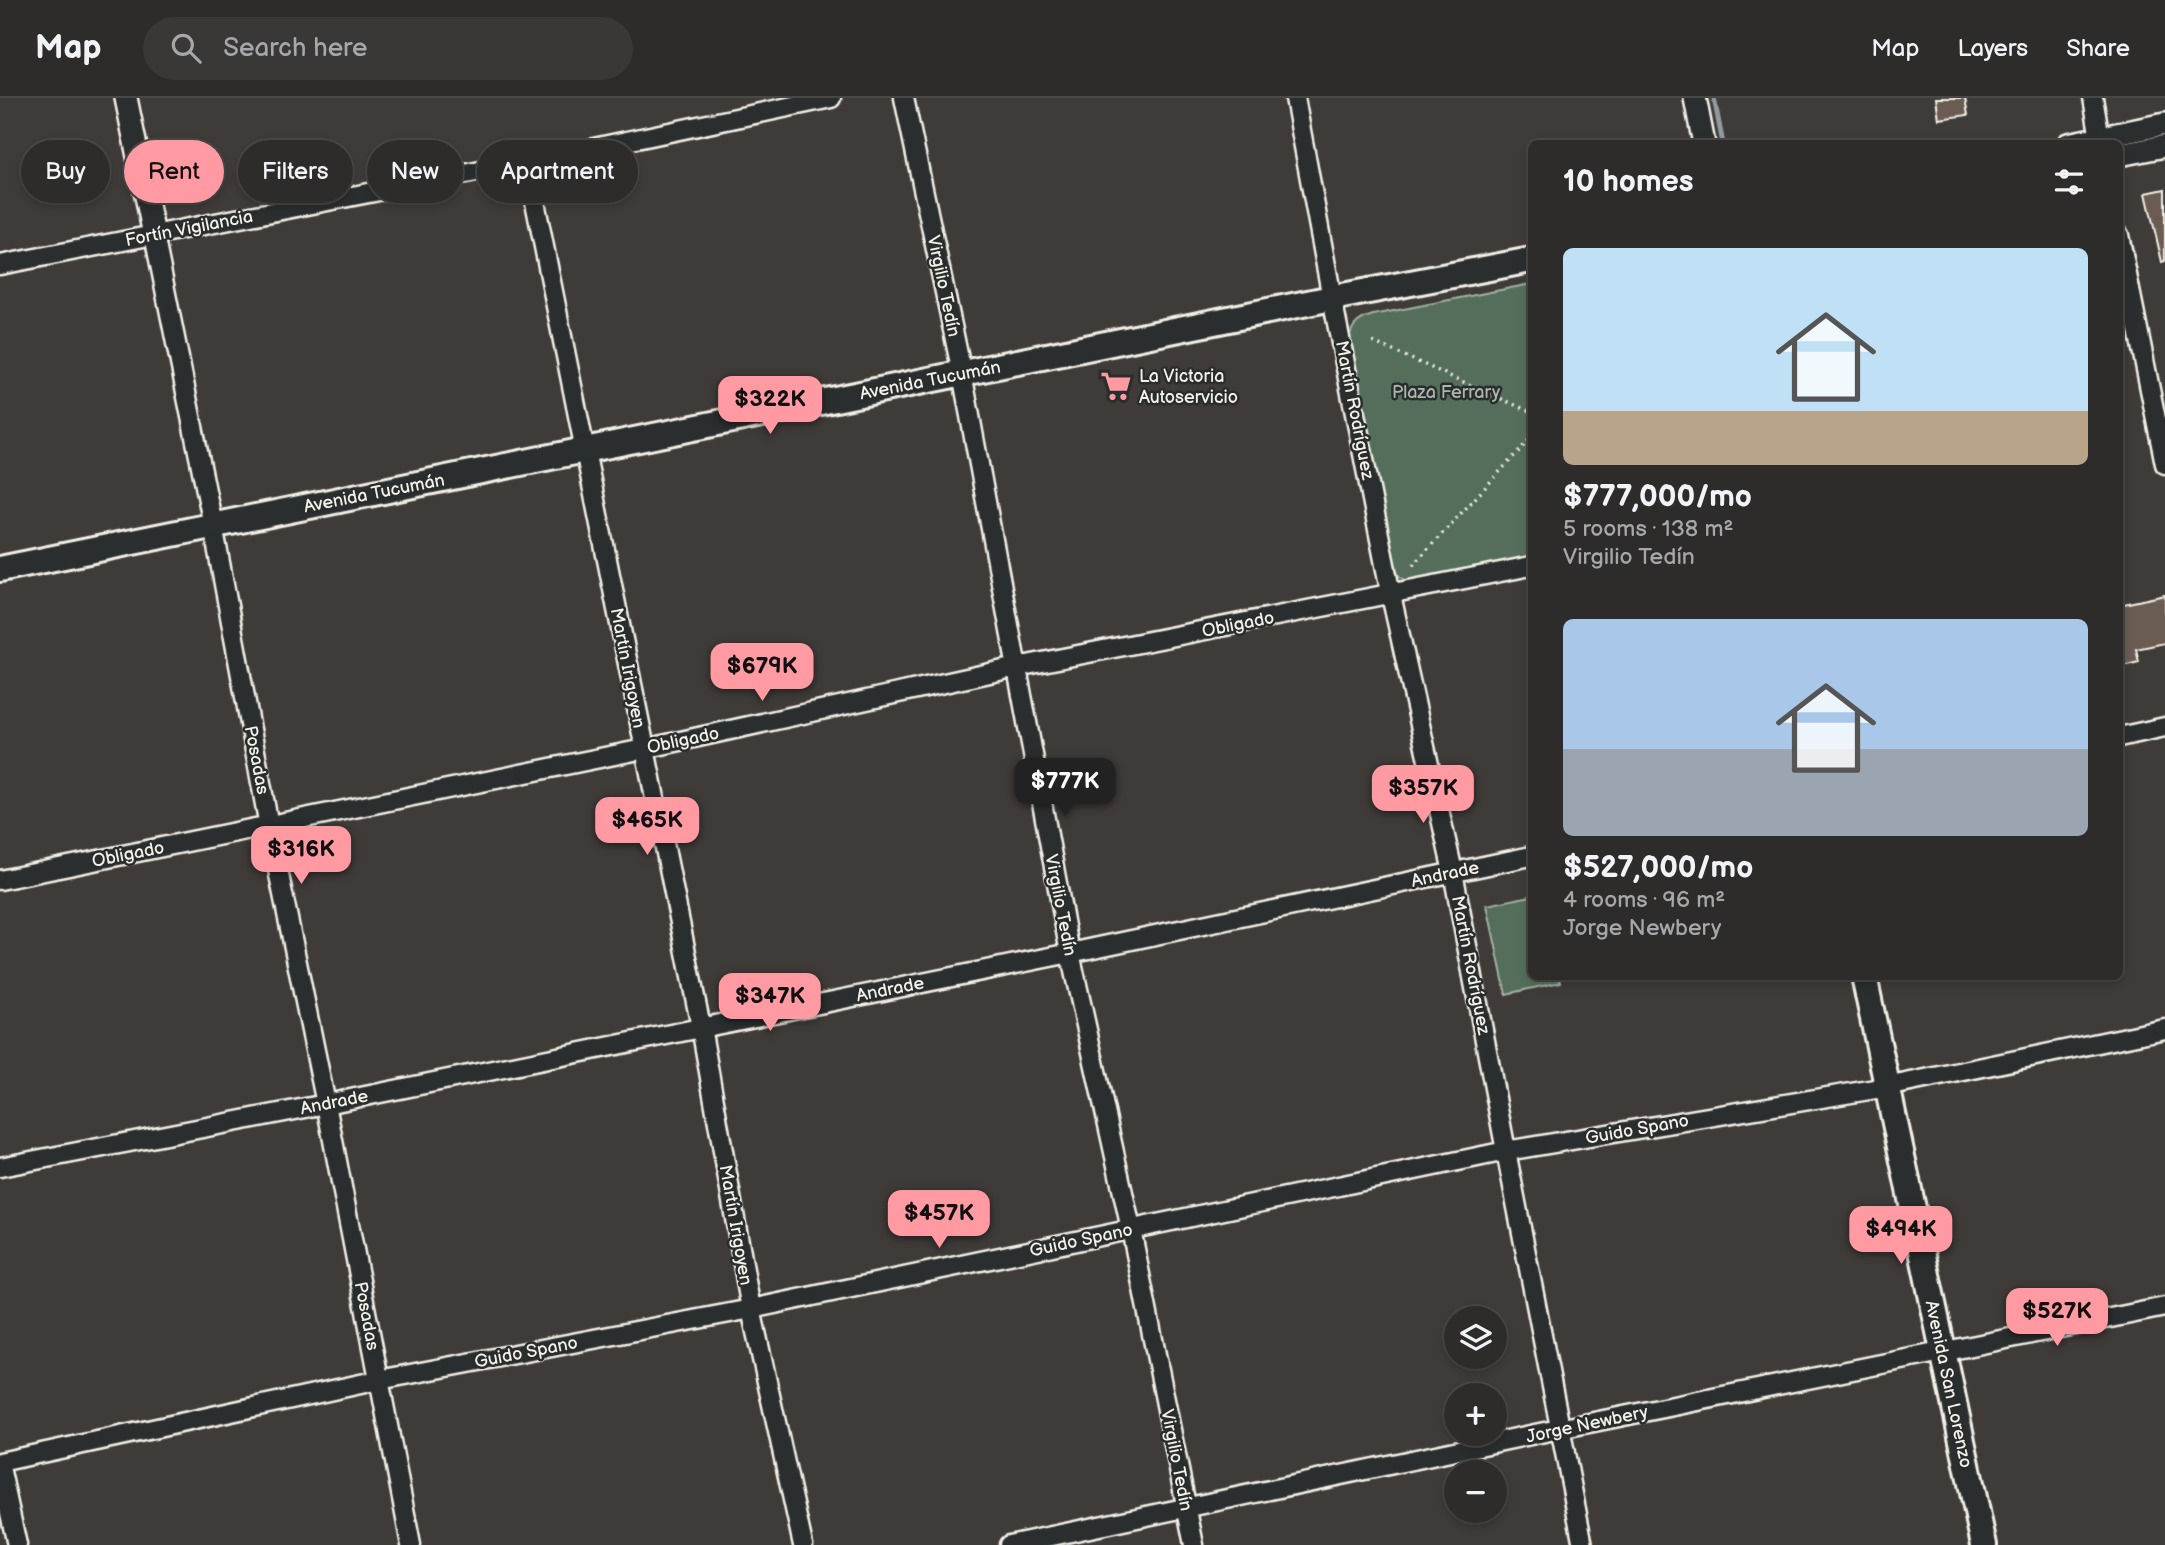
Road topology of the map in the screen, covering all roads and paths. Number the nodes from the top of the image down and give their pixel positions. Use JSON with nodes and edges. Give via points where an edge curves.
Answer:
{"nodes":[{"id":1,"x":126,"y":98,"type":"edge"},
{"id":2,"x":831,"y":98,"type":"edge"},
{"id":3,"x":904,"y":98,"type":"edge"},
{"id":4,"x":1295,"y":98,"type":"edge"},
{"id":5,"x":1695,"y":98,"type":"edge"},
{"id":6,"x":2093,"y":98,"type":"edge"},
{"id":7,"x":2165,"y":124,"type":"edge"},
{"id":8,"x":632,"y":140,"type":"edge"},
{"id":9,"x":1703,"y":140,"type":"edge"},
{"id":10,"x":2100,"y":140,"type":"edge"},
{"id":11,"x":2165,"y":146,"type":"edge"},
{"id":12,"x":2123,"y":154,"type":"edge"},
{"id":13,"x":477,"y":172,"type":"edge"},
{"id":14,"x":535,"y":203,"type":"edge"},
{"id":15,"x":155,"y":235,"type":"junction"},
{"id":16,"x":2123,"y":253,"type":"edge"},
{"id":17,"x":1528,"y":261,"type":"edge"},
{"id":18,"x":0,"y":265,"type":"edge"},
{"id":19,"x":1332,"y":298,"type":"junction"},
{"id":20,"x":1373,"y":342,"type":"dead end"},
{"id":21,"x":962,"y":373,"type":"junction"},
{"id":22,"x":1528,"y":411,"type":"edge"},
{"id":23,"x":1528,"y":441,"type":"edge"},
{"id":24,"x":2163,"y":441,"type":"edge"},
{"id":25,"x":584,"y":450,"type":"junction"},
{"id":26,"x":2165,"y":464,"type":"edge"},
{"id":27,"x":213,"y":525,"type":"junction"},
{"id":28,"x":1413,"y":565,"type":"dead end"},
{"id":29,"x":1528,"y":567,"type":"edge"},
{"id":30,"x":0,"y":569,"type":"edge"},
{"id":31,"x":1391,"y":595,"type":"junction"},
{"id":32,"x":1017,"y":667,"type":"junction"},
{"id":33,"x":2165,"y":727,"type":"edge"},
{"id":34,"x":2123,"y":736,"type":"edge"},
{"id":35,"x":644,"y":748,"type":"junction"},
{"id":36,"x":269,"y":826,"type":"junction"},
{"id":37,"x":1528,"y":857,"type":"edge"},
{"id":38,"x":1453,"y":872,"type":"junction"},
{"id":39,"x":0,"y":880,"type":"edge"},
{"id":40,"x":1070,"y":953,"type":"junction"},
{"id":41,"x":1865,"y":980,"type":"edge"},
{"id":42,"x":701,"y":1027,"type":"junction"},
{"id":43,"x":2165,"y":1029,"type":"edge"},
{"id":44,"x":1887,"y":1087,"type":"junction"},
{"id":45,"x":326,"y":1104,"type":"junction"},
{"id":46,"x":1506,"y":1151,"type":"junction"},
{"id":47,"x":0,"y":1167,"type":"edge"},
{"id":48,"x":1131,"y":1229,"type":"junction"},
{"id":49,"x":2165,"y":1307,"type":"edge"},
{"id":50,"x":751,"y":1309,"type":"junction"},
{"id":51,"x":1941,"y":1351,"type":"junction"},
{"id":52,"x":379,"y":1380,"type":"junction"},
{"id":53,"x":1559,"y":1429,"type":"junction"},
{"id":54,"x":0,"y":1464,"type":"edge"},
{"id":55,"x":1186,"y":1508,"type":"junction"},
{"id":56,"x":17,"y":1545,"type":"edge"},
{"id":57,"x":411,"y":1545,"type":"edge"},
{"id":58,"x":803,"y":1545,"type":"edge"},
{"id":59,"x":1009,"y":1545,"type":"edge"},
{"id":60,"x":1194,"y":1545,"type":"edge"},
{"id":61,"x":1583,"y":1545,"type":"edge"},
{"id":62,"x":1984,"y":1545,"type":"edge"}],
"edges":[{"from":1,"to":15,"type":"street","name":"Posadas"},
{"from":2,"to":8,"type":"street","name":"Fortín Vigilancia"},
{"from":3,"to":21,"type":"street","name":"Virgilio Tedín"},
{"from":4,"to":19,"type":"street","name":"Martín Rodríguez"},
{"from":5,"to":9,"type":"street"},
{"from":6,"to":10,"type":"street"},
{"from":7,"to":10,"type":"street"},
{"from":11,"to":12,"type":"street"},
{"from":13,"to":15,"type":"street","name":"Fortín Vigilancia"},
{"from":14,"to":25,"type":"street","name":"Martín Irigoyen"},
{"from":15,"to":18,"type":"street","name":"Fortín Vigilancia"},
{"from":15,"to":27,"type":"street","name":"Posadas"},
{"from":16,"to":24,"type":"street"},
{"from":17,"to":19,"type":"main road","name":"Avenida Tucumán"},
{"from":19,"to":21,"type":"main road","name":"Avenida Tucumán"},
{"from":19,"to":31,"type":"street","name":"Martín Rodríguez"},
{"from":20,"to":22,"type":"path"},
{"from":21,"to":25,"type":"main road","name":"Avenida Tucumán"},
{"from":21,"to":32,"type":"street","name":"Virgilio Tedín"},
{"from":23,"to":28,"type":"path"},
{"from":24,"to":26,"type":"street"},
{"from":25,"to":27,"type":"main road","name":"Avenida Tucumán"},
{"from":25,"to":35,"type":"street","name":"Martín Irigoyen"},
{"from":27,"to":30,"type":"main road","name":"Avenida Tucumán"},
{"from":27,"to":36,"type":"street","name":"Posadas"},
{"from":29,"to":31,"type":"street","name":"Obligado"},
{"from":31,"to":32,"type":"street","name":"Obligado"},
{"from":31,"to":38,"type":"street","name":"Martín Rodríguez"},
{"from":32,"to":35,"type":"street","name":"Obligado"},
{"from":32,"to":40,"type":"street","name":"Virgilio Tedín"},
{"from":33,"to":34,"type":"street"},
{"from":35,"to":36,"type":"street","name":"Obligado"},
{"from":35,"to":42,"type":"street","name":"Martín Irigoyen"},
{"from":36,"to":39,"type":"street","name":"Obligado"},
{"from":36,"to":45,"type":"street","name":"Posadas"},
{"from":37,"to":38,"type":"street","name":"Andrade"},
{"from":38,"to":40,"type":"street","name":"Andrade"},
{"from":38,"to":46,"type":"street","name":"Martín Rodríguez"},
{"from":40,"to":42,"type":"street","name":"Andrade"},
{"from":40,"to":48,"type":"street","name":"Virgilio Tedín"},
{"from":41,"to":44,"type":"main road","name":"Avenida San Lorenzo"},
{"from":42,"to":45,"type":"street","name":"Andrade"},
{"from":42,"to":50,"type":"street","name":"Martín Irigoyen"},
{"from":43,"to":44,"type":"street","name":"Guido Spano"},
{"from":44,"to":46,"type":"street","name":"Guido Spano"},
{"from":44,"to":51,"type":"main road","name":"Avenida San Lorenzo"},
{"from":45,"to":47,"type":"street","name":"Andrade"},
{"from":45,"to":52,"type":"street","name":"Posadas"},
{"from":46,"to":48,"type":"street","name":"Guido Spano"},
{"from":46,"to":53,"type":"street","name":"Martín Rodríguez"},
{"from":48,"to":50,"type":"street","name":"Guido Spano"},
{"from":48,"to":55,"type":"street","name":"Virgilio Tedín"},
{"from":49,"to":51,"type":"street","name":"Jorge Newbery"},
{"from":50,"to":52,"type":"street","name":"Guido Spano"},
{"from":50,"to":58,"type":"street","name":"Martín Irigoyen"},
{"from":51,"to":53,"type":"street","name":"Jorge Newbery"},
{"from":51,"to":62,"type":"main road","name":"Avenida San Lorenzo"},
{"from":52,"to":54,"type":"street","name":"Guido Spano"},
{"from":52,"to":57,"type":"street","name":"Posadas"},
{"from":53,"to":55,"type":"street","name":"Jorge Newbery"},
{"from":53,"to":61,"type":"street","name":"Martín Rodríguez"},
{"from":54,"to":56,"type":"street"},
{"from":55,"to":59,"type":"street","name":"Jorge Newbery"},
{"from":55,"to":60,"type":"street","name":"Virgilio Tedín"}]}
